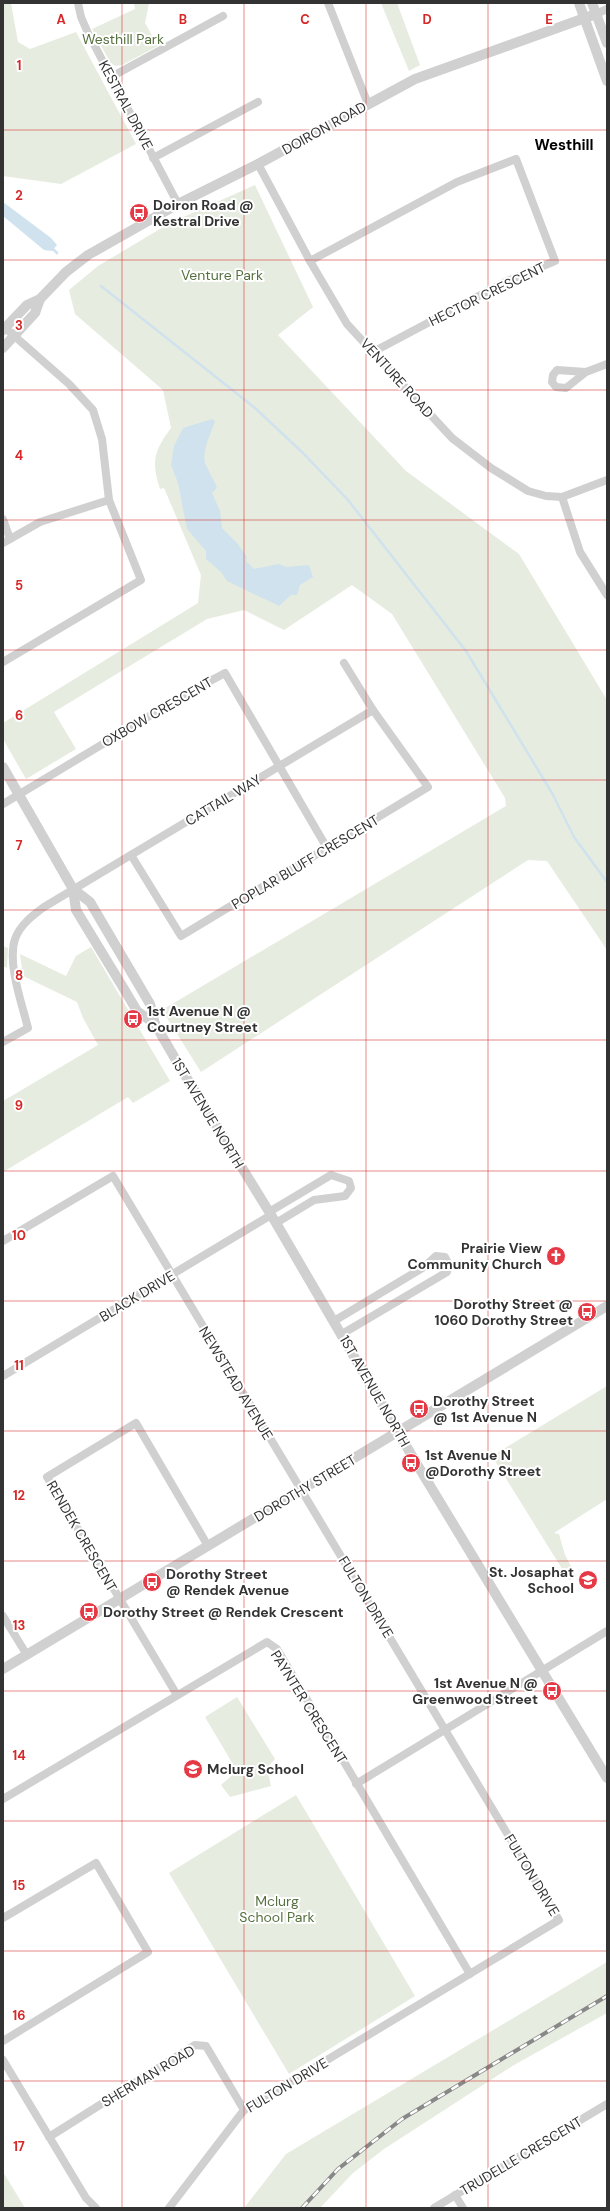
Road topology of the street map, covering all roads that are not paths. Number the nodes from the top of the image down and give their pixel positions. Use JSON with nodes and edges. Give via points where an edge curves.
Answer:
{"nodes":[{"id":1,"x":78,"y":3,"type":"edge"},
{"id":2,"x":328,"y":3,"type":"edge"},
{"id":3,"x":579,"y":3,"type":"edge"},
{"id":4,"x":592,"y":3,"type":"edge"},
{"id":5,"x":607,"y":9,"type":"edge"},
{"id":6,"x":596,"y":14,"type":"junction"},
{"id":7,"x":223,"y":16,"type":"dead end"},
{"id":8,"x":584,"y":18,"type":"junction"},
{"id":9,"x":607,"y":43,"type":"edge"},
{"id":10,"x":111,"y":77,"type":"junction"},
{"id":11,"x":607,"y":81,"type":"edge"},
{"id":12,"x":258,"y":102,"type":"dead end"},
{"id":13,"x":368,"y":104,"type":"junction"},
{"id":14,"x":153,"y":158,"type":"junction"},
{"id":15,"x":258,"y":164,"type":"junction"},
{"id":16,"x":178,"y":204,"type":"junction"},
{"id":17,"x":310,"y":261,"type":"junction"},
{"id":18,"x":40,"y":299,"type":"junction"},
{"id":19,"x":4,"y":328,"type":"edge"},
{"id":20,"x":15,"y":336,"type":"junction"},
{"id":21,"x":3,"y":348,"type":"edge"},
{"id":22,"x":373,"y":352,"type":"junction"},
{"id":23,"x":607,"y":364,"type":"edge"},
{"id":24,"x":586,"y":372,"type":"dead end"},
{"id":25,"x":607,"y":480,"type":"edge"},
{"id":26,"x":562,"y":497,"type":"junction"},
{"id":27,"x":109,"y":500,"type":"junction"},
{"id":28,"x":3,"y":519,"type":"edge"},
{"id":29,"x":6,"y":541,"type":"edge"},
{"id":30,"x":607,"y":595,"type":"edge"},
{"id":31,"x":3,"y":662,"type":"edge"},
{"id":32,"x":344,"y":663,"type":"dead end"},
{"id":33,"x":373,"y":710,"type":"junction"},
{"id":34,"x":279,"y":766,"type":"junction"},
{"id":35,"x":3,"y":767,"type":"edge"},
{"id":36,"x":19,"y":794,"type":"junction"},
{"id":37,"x":3,"y":804,"type":"edge"},
{"id":38,"x":327,"y":848,"type":"junction"},
{"id":39,"x":131,"y":855,"type":"junction"},
{"id":40,"x":73,"y":889,"type":"junction"},
{"id":41,"x":155,"y":1024,"type":"junction"},
{"id":42,"x":3,"y":1042,"type":"edge"},
{"id":43,"x":272,"y":1217,"type":"junction"},
{"id":44,"x":3,"y":1241,"type":"edge"},
{"id":45,"x":171,"y":1275,"type":"junction"},
{"id":46,"x":607,"y":1306,"type":"edge"},
{"id":47,"x":334,"y":1321,"type":"junction"},
{"id":48,"x":342,"y":1334,"type":"junction"},
{"id":49,"x":3,"y":1375,"type":"edge"},
{"id":50,"x":398,"y":1432,"type":"junction"},
{"id":51,"x":302,"y":1490,"type":"junction"},
{"id":52,"x":208,"y":1546,"type":"junction"},
{"id":53,"x":119,"y":1600,"type":"junction"},
{"id":54,"x":3,"y":1616,"type":"edge"},
{"id":55,"x":607,"y":1631,"type":"edge"},
{"id":56,"x":27,"y":1654,"type":"junction"},
{"id":57,"x":3,"y":1669,"type":"edge"},
{"id":58,"x":542,"y":1671,"type":"junction"},
{"id":59,"x":177,"y":1696,"type":"junction"},
{"id":60,"x":445,"y":1729,"type":"junction"},
{"id":61,"x":604,"y":1765,"type":"edge"},
{"id":62,"x":607,"y":1778,"type":"edge"},
{"id":63,"x":356,"y":1784,"type":"junction"},
{"id":64,"x":3,"y":1799,"type":"edge"},
{"id":65,"x":3,"y":1918,"type":"edge"},
{"id":66,"x":470,"y":1974,"type":"junction"},
{"id":67,"x":3,"y":2041,"type":"edge"},
{"id":68,"x":3,"y":2060,"type":"edge"},
{"id":69,"x":607,"y":2104,"type":"edge"},
{"id":70,"x":244,"y":2110,"type":"junction"},
{"id":71,"x":49,"y":2137,"type":"junction"},
{"id":72,"x":455,"y":2195,"type":"junction"},
{"id":73,"x":96,"y":2208,"type":"edge"},
{"id":74,"x":169,"y":2208,"type":"edge"},
{"id":75,"x":434,"y":2208,"type":"edge"},
{"id":76,"x":463,"y":2208,"type":"edge"}],
"edges":[{"from":1,"to":10,"type":"street","name":"KESTRAL DRIVE","via":[[88,33]]},
{"from":2,"to":13,"type":"street"},
{"from":3,"to":8,"type":"street"},
{"from":4,"to":6,"type":"street"},
{"from":5,"to":6,"type":"street"},
{"from":6,"to":8,"type":"street","name":"DOIRON ROAD"},
{"from":6,"to":9,"type":"street"},
{"from":7,"to":10,"type":"street"},
{"from":8,"to":11,"type":"street"},
{"from":8,"to":13,"type":"street","name":"DOIRON ROAD","via":[[434,71]]},
{"from":10,"to":14,"type":"street","name":"KESTRAL DRIVE"},
{"from":12,"to":14,"type":"street"},
{"from":13,"to":15,"type":"street","name":"DOIRON ROAD"},
{"from":14,"to":16,"type":"street","name":"KESTRAL DRIVE"},
{"from":15,"to":16,"type":"street","name":"DOIRON ROAD"},
{"from":15,"to":17,"type":"street","name":"VENTURE ROAD"},
{"from":16,"to":18,"type":"street","name":"DOIRON ROAD","via":[[88,255],[66,272]]},
{"from":17,"to":22,"type":"street","name":"VENTURE ROAD","via":[[347,324]]},
{"from":17,"to":22,"type":"street","name":"HECTOR CRESCENT","via":[[457,182],[516,159],[555,261],[505,282]]},
{"from":18,"to":19,"type":"street","via":[[27,305]]},
{"from":18,"to":20,"type":"street","via":[[35,313]]},
{"from":19,"to":20,"type":"street"},
{"from":20,"to":21,"type":"street"},
{"from":20,"to":27,"type":"street","via":[[69,384],[93,410],[102,439]]},
{"from":22,"to":26,"type":"street","name":"VENTURE ROAD","via":[[452,438],[491,468],[528,491]]},
{"from":23,"to":24,"type":"street"},
{"from":25,"to":26,"type":"street"},
{"from":26,"to":30,"type":"street","via":[[580,552]]},
{"from":27,"to":29,"type":"street","via":[[40,522]]},
{"from":27,"to":31,"type":"street","via":[[141,580]]},
{"from":28,"to":29,"type":"street"},
{"from":32,"to":33,"type":"street"},
{"from":33,"to":34,"type":"street","name":"CATTAIL WAY"},
{"from":33,"to":38,"type":"street","name":"POPLAR BLUFF CRESCENT","via":[[428,787]]},
{"from":34,"to":36,"type":"street","name":"OXBOW CRESCENT","via":[[225,673]]},
{"from":34,"to":38,"type":"street"},
{"from":34,"to":39,"type":"street","name":"CATTAIL WAY"},
{"from":35,"to":36,"type":"street"},
{"from":36,"to":37,"type":"street"},
{"from":36,"to":40,"type":"street"},
{"from":38,"to":39,"type":"street","name":"POPLAR BLUFF CRESCENT","via":[[283,877],[181,936]]},
{"from":39,"to":40,"type":"street","name":"CATTAIL WAY"},
{"from":40,"to":41,"type":"street","via":[[90,902],[150,1004]]},
{"from":40,"to":41,"type":"street","via":[[76,910],[137,1011]]},
{"from":40,"to":42,"type":"street","name":"CATTAIL WAY","via":[[29,918],[15,939],[13,960],[16,981],[28,1028]]},
{"from":41,"to":43,"type":"street","name":"1ST AVENUE NORTH"},
{"from":43,"to":43,"type":"street","via":[[314,1200],[345,1196],[351,1188],[349,1180],[331,1175]]},
{"from":43,"to":45,"type":"street","name":"BLACK DRIVE"},
{"from":43,"to":47,"type":"street","name":"1ST AVENUE NORTH"},
{"from":44,"to":45,"type":"street","name":"NEWSTEAD AVENUE","via":[[112,1176]]},
{"from":45,"to":49,"type":"street","name":"BLACK DRIVE"},
{"from":45,"to":51,"type":"street","name":"NEWSTEAD AVENUE"},
{"from":46,"to":50,"type":"street","name":"DOROTHY STREET"},
{"from":47,"to":48,"type":"street","name":"1ST AVENUE NORTH"},
{"from":47,"to":48,"type":"street","via":[[424,1267],[436,1256],[445,1257],[450,1265],[447,1272]]},
{"from":48,"to":50,"type":"street","name":"1ST AVENUE NORTH"},
{"from":50,"to":51,"type":"street","name":"DOROTHY STREET"},
{"from":50,"to":58,"type":"street","name":"1ST AVENUE NORTH"},
{"from":51,"to":52,"type":"street","name":"DOROTHY STREET"},
{"from":51,"to":60,"type":"street","name":"FULTON DRIVE"},
{"from":52,"to":53,"type":"street","name":"DOROTHY STREET"},
{"from":52,"to":53,"type":"street","name":"RENDEK CRESCENT","via":[[136,1423],[91,1450],[47,1477]]},
{"from":53,"to":56,"type":"street","name":"DOROTHY STREET"},
{"from":53,"to":59,"type":"street"},
{"from":54,"to":56,"type":"street"},
{"from":55,"to":58,"type":"street"},
{"from":56,"to":57,"type":"street","name":"DOROTHY STREET"},
{"from":58,"to":60,"type":"street"},
{"from":58,"to":61,"type":"street","name":"1ST AVENUE NORTH"},
{"from":59,"to":63,"type":"street","name":"PAYNTER CRESCENT","via":[[267,1642],[277,1649]]},
{"from":59,"to":64,"type":"street","name":"PAYNTER CRESCENT"},
{"from":60,"to":63,"type":"street"},
{"from":60,"to":66,"type":"street","name":"FULTON DRIVE","via":[[559,1920]]},
{"from":61,"to":62,"type":"street","name":"1ST AVENUE NORTH"},
{"from":63,"to":66,"type":"street","name":"PAYNTER CRESCENT"},
{"from":65,"to":67,"type":"street","via":[[96,1863],[148,1952]]},
{"from":66,"to":70,"type":"street","name":"FULTON DRIVE"},
{"from":68,"to":71,"type":"street"},
{"from":69,"to":72,"type":"street","name":"TRUDELLE CRESCENT"},
{"from":70,"to":71,"type":"street","name":"SHERMAN ROAD","via":[[206,2046],[195,2045]]},
{"from":70,"to":74,"type":"street","name":"FULTON DRIVE"},
{"from":71,"to":73,"type":"street","via":[[86,2198]]},
{"from":72,"to":75,"type":"street","name":"TRUDELLE CRESCENT"},
{"from":72,"to":76,"type":"street"}]}
